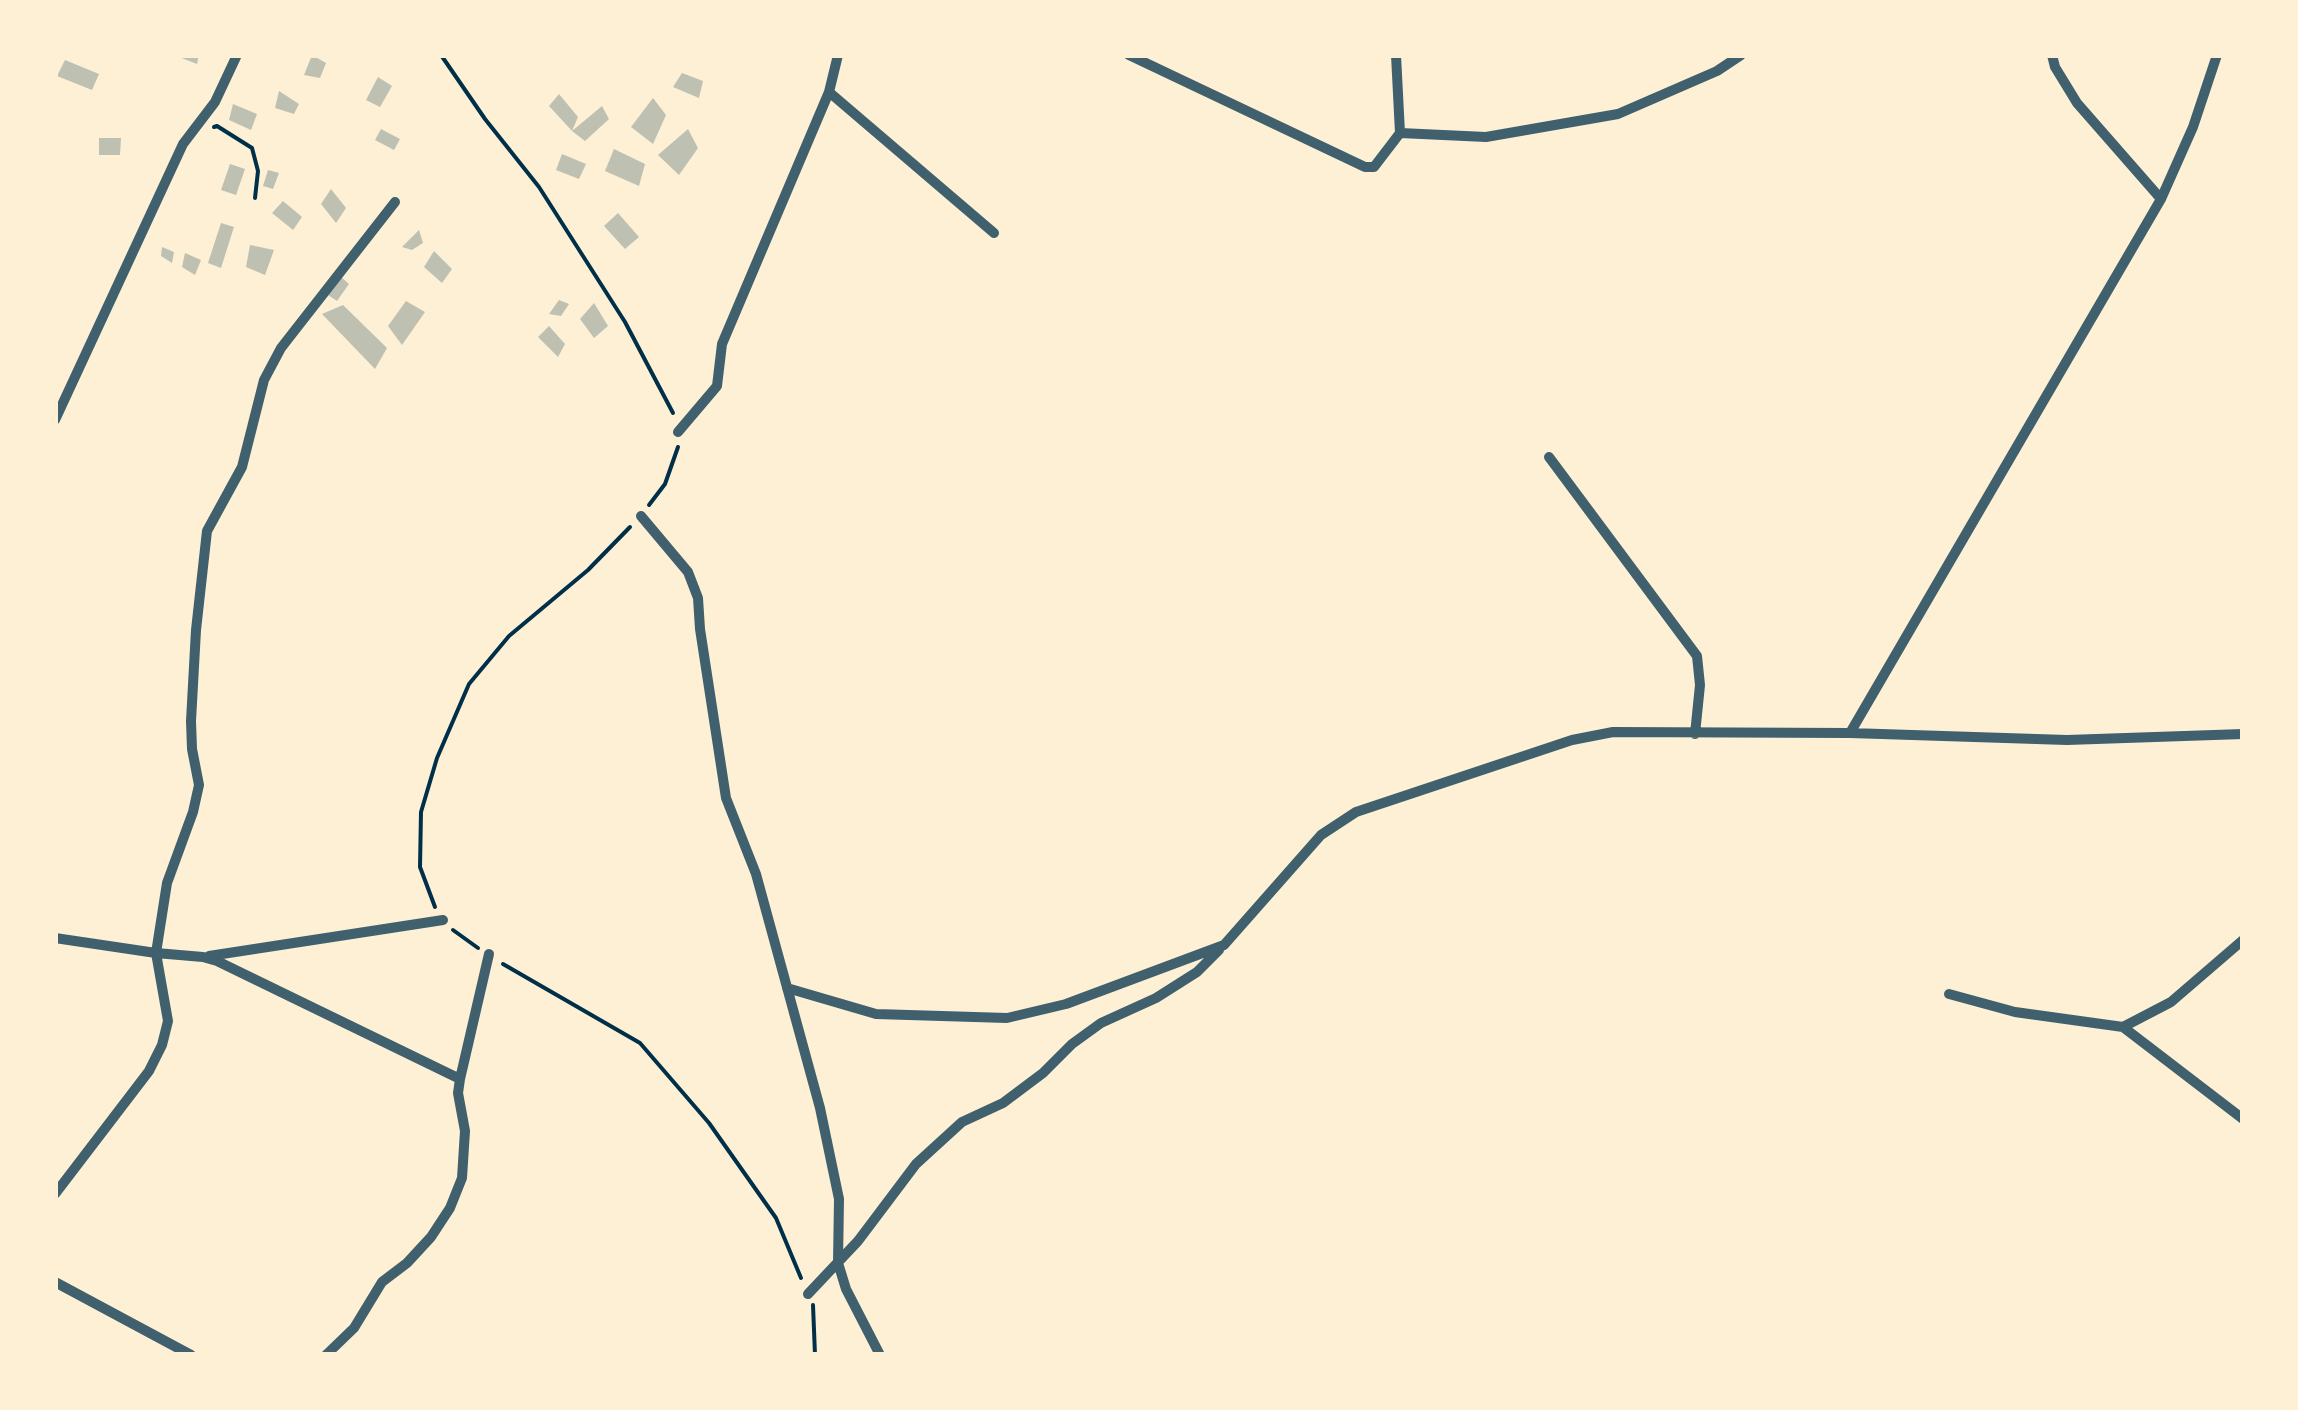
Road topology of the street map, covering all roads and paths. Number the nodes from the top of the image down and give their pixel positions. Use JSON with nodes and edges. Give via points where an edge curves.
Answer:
{"nodes":[{"id":1,"x":238,"y":55,"type":"edge"},
{"id":2,"x":440,"y":55,"type":"edge"},
{"id":3,"x":838,"y":55,"type":"edge"},
{"id":4,"x":1129,"y":55,"type":"edge"},
{"id":5,"x":1396,"y":55,"type":"edge"},
{"id":6,"x":1742,"y":55,"type":"edge"},
{"id":7,"x":2052,"y":55,"type":"edge"},
{"id":8,"x":2217,"y":55,"type":"edge"},
{"id":9,"x":829,"y":92,"type":"junction"},
{"id":10,"x":1400,"y":133,"type":"junction"},
{"id":11,"x":183,"y":144,"type":"junction"},
{"id":12,"x":255,"y":198,"type":"dead end"},
{"id":13,"x":2160,"y":200,"type":"junction"},
{"id":14,"x":396,"y":202,"type":"dead end"},
{"id":15,"x":994,"y":233,"type":"dead end"},
{"id":16,"x":55,"y":420,"type":"edge"},
{"id":17,"x":678,"y":432,"type":"junction"},
{"id":18,"x":1549,"y":457,"type":"dead end"},
{"id":19,"x":641,"y":516,"type":"junction"},
{"id":20,"x":1850,"y":733,"type":"junction"},
{"id":21,"x":1695,"y":734,"type":"junction"},
{"id":22,"x":2243,"y":734,"type":"edge"},
{"id":23,"x":443,"y":920,"type":"junction"},
{"id":24,"x":55,"y":938,"type":"edge"},
{"id":25,"x":2243,"y":940,"type":"edge"},
{"id":26,"x":1224,"y":945,"type":"junction"},
{"id":27,"x":156,"y":953,"type":"junction"},
{"id":28,"x":489,"y":954,"type":"junction"},
{"id":29,"x":203,"y":957,"type":"junction"},
{"id":30,"x":787,"y":988,"type":"junction"},
{"id":31,"x":1948,"y":994,"type":"dead end"},
{"id":32,"x":2123,"y":1028,"type":"junction"},
{"id":33,"x":460,"y":1079,"type":"junction"},
{"id":34,"x":2243,"y":1120,"type":"edge"},
{"id":35,"x":55,"y":1194,"type":"edge"},
{"id":36,"x":838,"y":1263,"type":"junction"},
{"id":37,"x":55,"y":1282,"type":"edge"},
{"id":38,"x":808,"y":1294,"type":"junction"},
{"id":39,"x":191,"y":1355,"type":"edge"},
{"id":40,"x":326,"y":1355,"type":"edge"},
{"id":41,"x":815,"y":1355,"type":"edge"},
{"id":42,"x":880,"y":1355,"type":"edge"}],
"edges":[{"from":1,"to":11,"type":"street","via":[[215,102]]},
{"from":2,"to":17,"type":"path","via":[[539,187],[625,322],[672,408]]},
{"from":3,"to":9,"type":"street"},
{"from":4,"to":10,"type":"street","via":[[1365,167],[1374,167]]},
{"from":5,"to":10,"type":"street"},
{"from":6,"to":10,"type":"street","via":[[1618,114],[1486,137]]},
{"from":7,"to":13,"type":"street","via":[[2077,103]]},
{"from":8,"to":13,"type":"street"},
{"from":9,"to":15,"type":"street"},
{"from":9,"to":17,"type":"street","via":[[722,344],[717,386]]},
{"from":11,"to":12,"type":"path","via":[[217,126],[252,148]]},
{"from":11,"to":16,"type":"street"},
{"from":13,"to":20,"type":"street"},
{"from":14,"to":27,"type":"street","via":[[281,348],[264,380],[242,467],[208,531],[192,721],[198,785],[167,883]]},
{"from":17,"to":19,"type":"path","via":[[674,466]]},
{"from":18,"to":21,"type":"street","via":[[1697,656]]},
{"from":19,"to":23,"type":"path","via":[[509,636],[468,684],[421,812],[420,866]]},
{"from":19,"to":30,"type":"street","via":[[693,579],[726,798],[756,874]]},
{"from":20,"to":21,"type":"street"},
{"from":20,"to":22,"type":"street","via":[[2067,740]]},
{"from":21,"to":26,"type":"street","via":[[1613,732],[1572,740],[1356,812],[1320,835]]},
{"from":23,"to":28,"type":"path"},
{"from":23,"to":29,"type":"street"},
{"from":24,"to":27,"type":"street"},
{"from":25,"to":32,"type":"street","via":[[2157,1012]]},
{"from":26,"to":30,"type":"street","via":[[1066,1004],[1007,1018],[876,1014]]},
{"from":26,"to":36,"type":"street","via":[[1197,972],[1101,1023],[1002,1103],[962,1122],[916,1164]]},
{"from":27,"to":29,"type":"street"},
{"from":27,"to":35,"type":"street","via":[[168,1021],[162,1045]]},
{"from":28,"to":33,"type":"street"},
{"from":28,"to":38,"type":"path","via":[[640,1043],[709,1123],[776,1218]]},
{"from":29,"to":33,"type":"street"},
{"from":30,"to":36,"type":"street","via":[[839,1199]]},
{"from":31,"to":32,"type":"street"},
{"from":32,"to":34,"type":"street"},
{"from":33,"to":40,"type":"street","via":[[466,1131],[462,1178],[450,1208]]},
{"from":36,"to":38,"type":"street"},
{"from":36,"to":42,"type":"street"},
{"from":37,"to":39,"type":"street"},
{"from":38,"to":41,"type":"path"}]}
